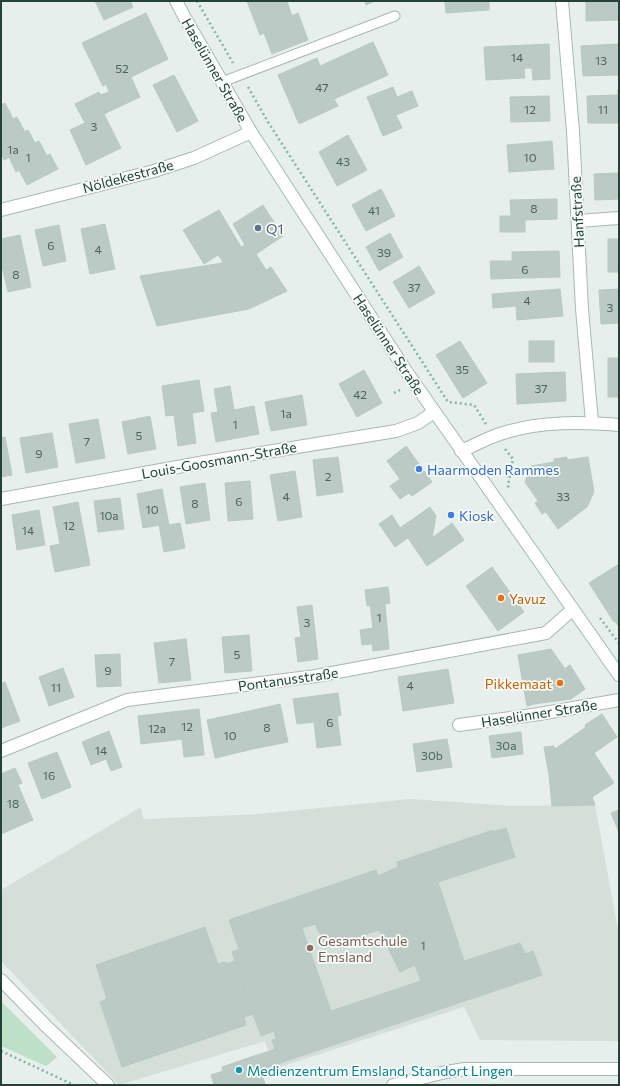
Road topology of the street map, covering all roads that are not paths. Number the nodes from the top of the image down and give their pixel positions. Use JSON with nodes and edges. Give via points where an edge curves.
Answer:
{"nodes":[{"id":1,"x":176,"y":1,"type":"edge"},
{"id":2,"x":562,"y":1,"type":"edge"},
{"id":3,"x":395,"y":16,"type":"dead end"},
{"id":4,"x":222,"y":82,"type":"junction"},
{"id":5,"x":251,"y":132,"type":"junction"},
{"id":6,"x":1,"y":210,"type":"edge"},
{"id":7,"x":619,"y":218,"type":"edge"},
{"id":8,"x":578,"y":221,"type":"junction"},
{"id":9,"x":434,"y":412,"type":"junction"},
{"id":10,"x":592,"y":422,"type":"junction"},
{"id":11,"x":619,"y":425,"type":"edge"},
{"id":12,"x":461,"y":451,"type":"junction"},
{"id":13,"x":1,"y":498,"type":"edge"},
{"id":14,"x":573,"y":609,"type":"junction"},
{"id":15,"x":619,"y":675,"type":"edge"},
{"id":16,"x":619,"y":700,"type":"edge"},
{"id":17,"x":458,"y":725,"type":"dead end"},
{"id":18,"x":1,"y":750,"type":"edge"},
{"id":19,"x":1,"y":980,"type":"edge"},
{"id":20,"x":619,"y":1069,"type":"edge"},
{"id":21,"x":108,"y":1085,"type":"edge"},
{"id":22,"x":393,"y":1085,"type":"edge"}],
"edges":[{"from":1,"to":4,"type":"street","name":"Haselünner Straße"},
{"from":2,"to":8,"type":"street","name":"Hanfstraße"},
{"from":3,"to":4,"type":"lane"},
{"from":4,"to":5,"type":"street","name":"Haselünner Straße"},
{"from":5,"to":6,"type":"street","name":"Nöldekestraße","via":[[194,158],[154,171]]},
{"from":5,"to":9,"type":"street","name":"Haselünner Straße"},
{"from":7,"to":8,"type":"street"},
{"from":8,"to":10,"type":"street","name":"Hanfstraße","via":[[582,309]]},
{"from":9,"to":12,"type":"street","name":"Haselünner Straße"},
{"from":9,"to":13,"type":"street","name":"Louis-Goosmann-Straße","via":[[418,423],[396,431],[213,460]]},
{"from":10,"to":11,"type":"street"},
{"from":10,"to":12,"type":"street","via":[[524,427],[494,436]]},
{"from":12,"to":14,"type":"street","name":"Haselünner Straße"},
{"from":14,"to":15,"type":"street","name":"Haselünner Straße"},
{"from":14,"to":18,"type":"street","name":"Pontanusstraße","via":[[546,633],[316,676],[128,700]]},
{"from":16,"to":17,"type":"street","name":"Haselünner Straße"},
{"from":19,"to":21,"type":"street"},
{"from":20,"to":22,"type":"street","via":[[464,1069]]}]}
